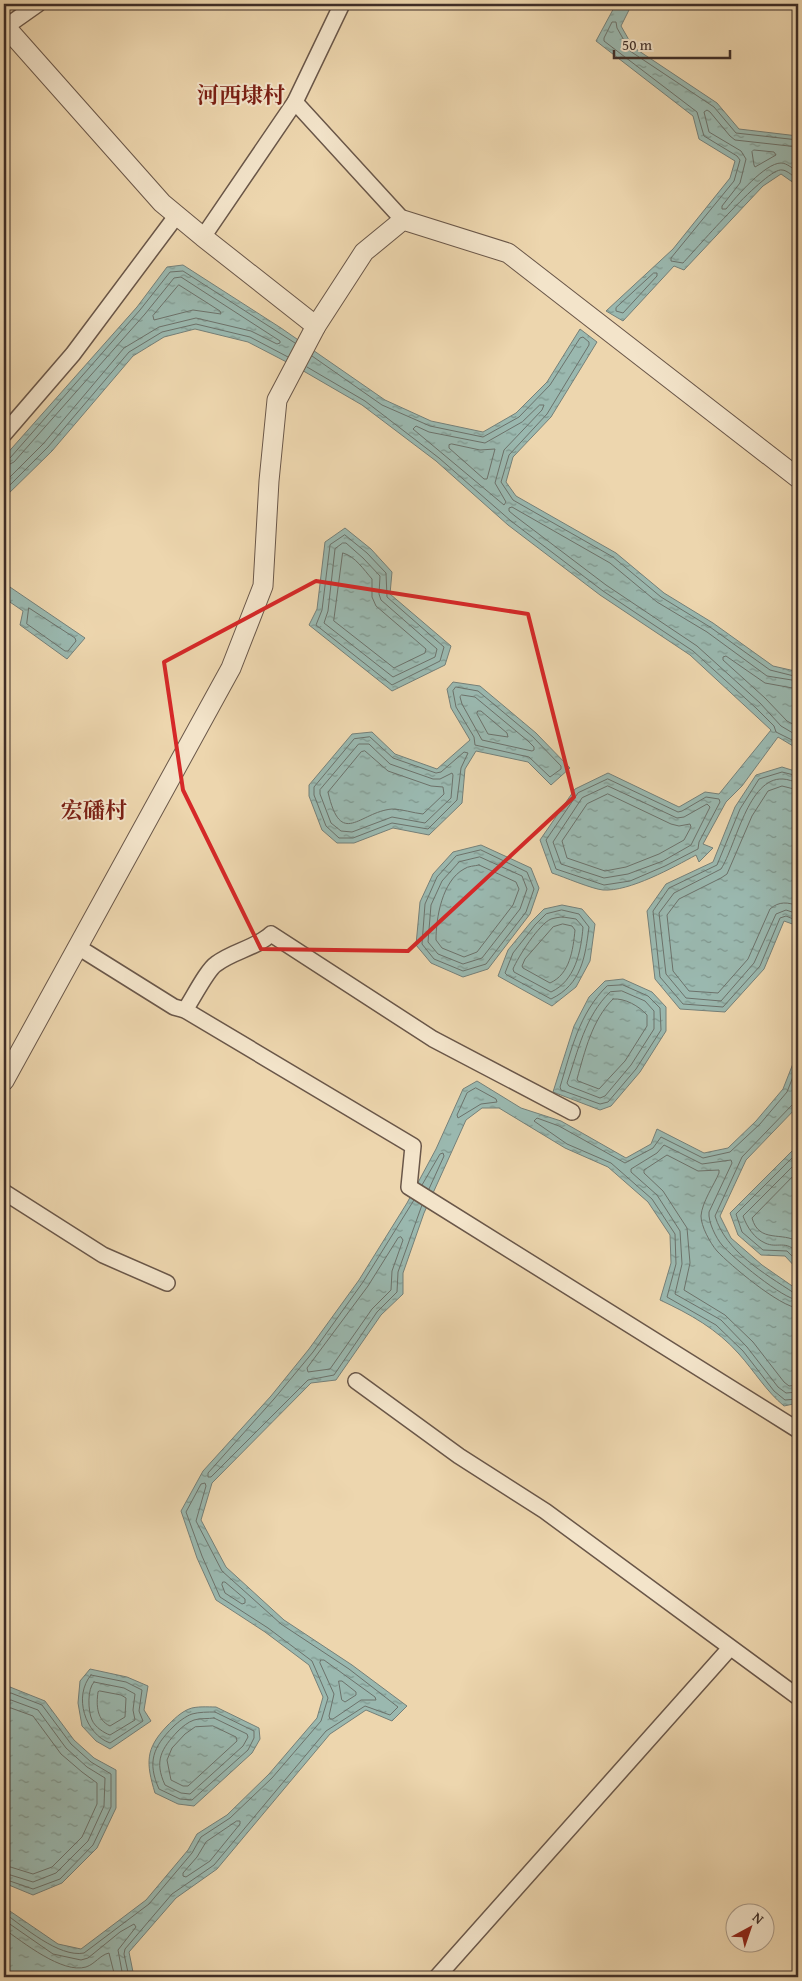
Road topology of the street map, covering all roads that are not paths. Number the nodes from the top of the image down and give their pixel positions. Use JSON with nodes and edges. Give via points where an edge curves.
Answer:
{"nodes":[{"id":1,"x":38,"y":4,"type":"edge"},
{"id":2,"x":342,"y":4,"type":"edge"},
{"id":3,"x":4,"y":27,"type":"edge"},
{"id":4,"x":295,"y":102,"type":"junction"},
{"id":5,"x":177,"y":215,"type":"junction"},
{"id":6,"x":404,"y":220,"type":"junction"},
{"id":7,"x":203,"y":237,"type":"junction"},
{"id":8,"x":312,"y":332,"type":"junction"},
{"id":9,"x":4,"y":434,"type":"edge"},
{"id":10,"x":798,"y":478,"type":"edge"},
{"id":11,"x":78,"y":947,"type":"junction"},
{"id":12,"x":185,"y":1010,"type":"junction"},
{"id":13,"x":4,"y":1081,"type":"edge"},
{"id":14,"x":572,"y":1112,"type":"dead end"},
{"id":15,"x":4,"y":1192,"type":"edge"},
{"id":16,"x":167,"y":1283,"type":"dead end"},
{"id":17,"x":356,"y":1381,"type":"dead end"},
{"id":18,"x":798,"y":1430,"type":"edge"},
{"id":19,"x":730,"y":1648,"type":"junction"},
{"id":20,"x":798,"y":1698,"type":"edge"},
{"id":21,"x":437,"y":1977,"type":"edge"}],
"edges":[{"from":1,"to":3,"type":"street"},
{"from":2,"to":4,"type":"street"},
{"from":3,"to":5,"type":"street","via":[[162,203]]},
{"from":4,"to":6,"type":"street"},
{"from":4,"to":7,"type":"street"},
{"from":5,"to":7,"type":"street"},
{"from":5,"to":9,"type":"street","via":[[73,354]]},
{"from":6,"to":8,"type":"street","via":[[364,252]]},
{"from":6,"to":10,"type":"street","via":[[508,253]]},
{"from":7,"to":8,"type":"street"},
{"from":8,"to":11,"type":"street","via":[[277,400],[268,481],[263,586],[231,668]]},
{"from":11,"to":12,"type":"street","via":[[174,1007]]},
{"from":11,"to":13,"type":"street"},
{"from":12,"to":14,"type":"street","via":[[214,965],[271,934],[433,1040]]},
{"from":12,"to":18,"type":"street","via":[[412,1146],[409,1187]]},
{"from":15,"to":16,"type":"street","via":[[104,1255]]},
{"from":17,"to":19,"type":"street","via":[[459,1456],[545,1511]]},
{"from":19,"to":20,"type":"street"},
{"from":19,"to":21,"type":"street"}]}
